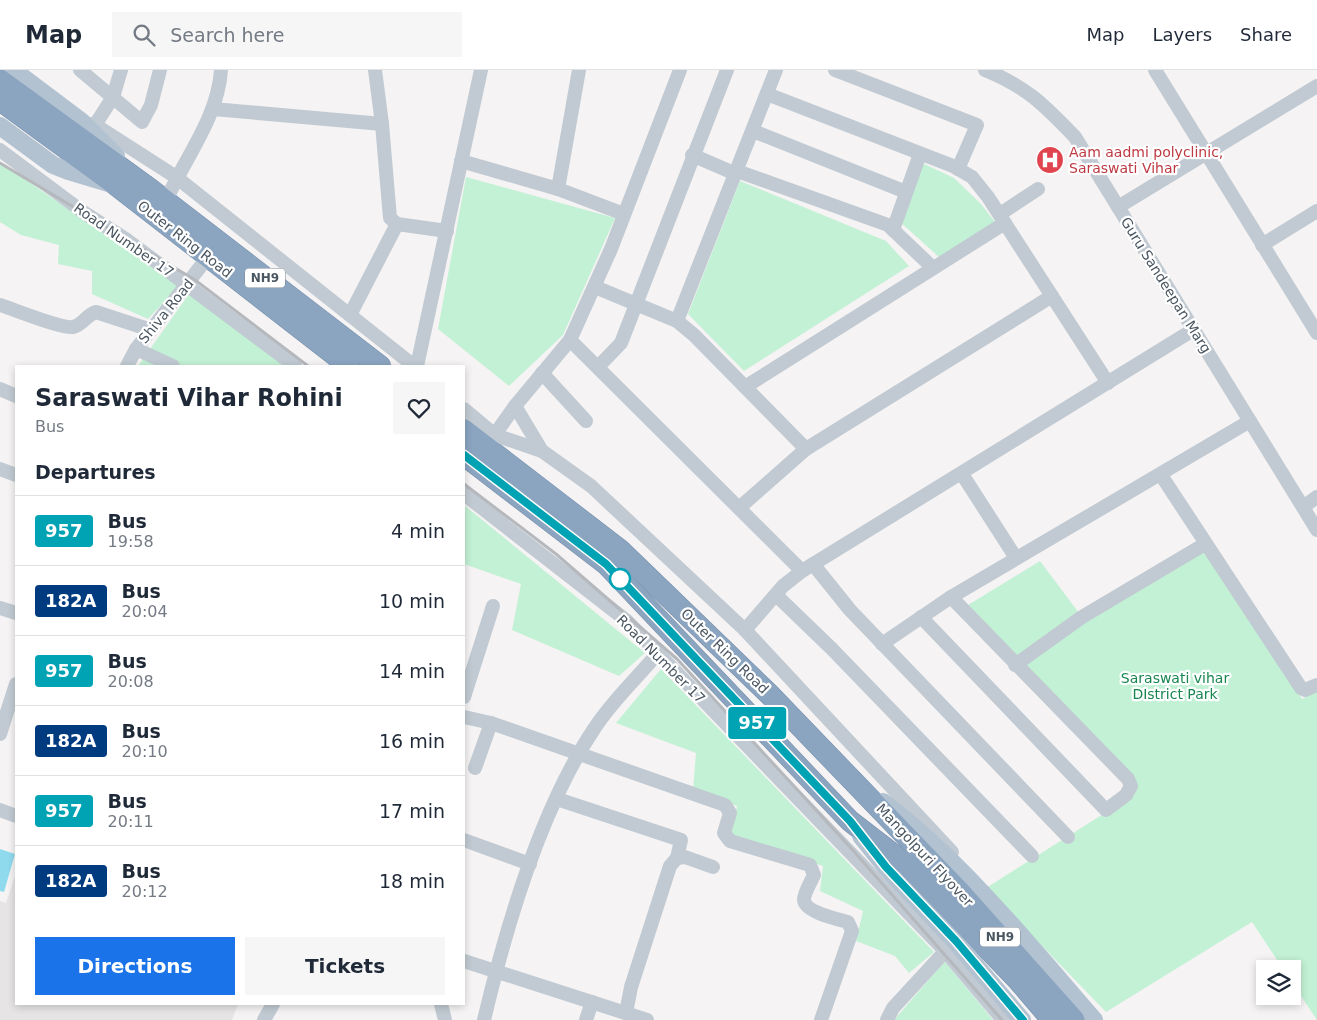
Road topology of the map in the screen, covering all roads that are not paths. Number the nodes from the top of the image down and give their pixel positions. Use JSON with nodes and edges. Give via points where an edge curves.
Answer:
{"nodes":[{"id":1,"x":13,"y":70,"type":"edge"},
{"id":2,"x":80,"y":70,"type":"edge"},
{"id":3,"x":121,"y":70,"type":"edge"},
{"id":4,"x":160,"y":70,"type":"edge"},
{"id":5,"x":221,"y":70,"type":"edge"},
{"id":6,"x":375,"y":70,"type":"edge"},
{"id":7,"x":481,"y":70,"type":"edge"},
{"id":8,"x":579,"y":70,"type":"edge"},
{"id":9,"x":680,"y":70,"type":"edge"},
{"id":10,"x":727,"y":70,"type":"edge"},
{"id":11,"x":776,"y":70,"type":"edge"},
{"id":12,"x":835,"y":70,"type":"edge"},
{"id":13,"x":985,"y":70,"type":"edge"},
{"id":14,"x":1155,"y":70,"type":"edge"},
{"id":15,"x":0,"y":80,"type":"edge"},
{"id":16,"x":1317,"y":86,"type":"edge"},
{"id":17,"x":767,"y":94,"type":"junction"},
{"id":18,"x":113,"y":97,"type":"junction"},
{"id":19,"x":0,"y":100,"type":"edge"},
{"id":20,"x":213,"y":109,"type":"junction"},
{"id":21,"x":89,"y":124,"type":"junction"},
{"id":22,"x":382,"y":124,"type":"junction"},
{"id":23,"x":0,"y":126,"type":"edge"},
{"id":24,"x":753,"y":132,"type":"junction"},
{"id":25,"x":0,"y":150,"type":"edge"},
{"id":26,"x":920,"y":154,"type":"junction"},
{"id":27,"x":1206,"y":154,"type":"junction"},
{"id":28,"x":692,"y":155,"type":"junction"},
{"id":29,"x":461,"y":161,"type":"junction"},
{"id":30,"x":958,"y":170,"type":"junction"},
{"id":31,"x":736,"y":172,"type":"junction"},
{"id":32,"x":176,"y":177,"type":"junction"},
{"id":33,"x":116,"y":185,"type":"junction"},
{"id":34,"x":558,"y":189,"type":"junction"},
{"id":35,"x":1038,"y":189,"type":"dead end"},
{"id":36,"x":906,"y":192,"type":"junction"},
{"id":37,"x":158,"y":196,"type":"junction"},
{"id":38,"x":1118,"y":207,"type":"junction"},
{"id":39,"x":1317,"y":211,"type":"edge"},
{"id":40,"x":624,"y":214,"type":"junction"},
{"id":41,"x":1002,"y":218,"type":"junction"},
{"id":42,"x":397,"y":224,"type":"junction"},
{"id":43,"x":893,"y":230,"type":"junction"},
{"id":44,"x":447,"y":231,"type":"junction"},
{"id":45,"x":1262,"y":245,"type":"junction"},
{"id":46,"x":208,"y":258,"type":"junction"},
{"id":47,"x":933,"y":268,"type":"junction"},
{"id":48,"x":188,"y":285,"type":"junction"},
{"id":49,"x":595,"y":287,"type":"junction"},
{"id":50,"x":1052,"y":296,"type":"junction"},
{"id":51,"x":635,"y":302,"type":"junction"},
{"id":52,"x":0,"y":305,"type":"edge"},
{"id":53,"x":350,"y":315,"type":"junction"},
{"id":54,"x":677,"y":321,"type":"junction"},
{"id":55,"x":1315,"y":325,"type":"edge"},
{"id":56,"x":151,"y":330,"type":"junction"},
{"id":57,"x":1193,"y":330,"type":"junction"},
{"id":58,"x":570,"y":340,"type":"junction"},
{"id":59,"x":136,"y":349,"type":"junction"},
{"id":60,"x":128,"y":365,"type":"edge"},
{"id":61,"x":170,"y":365,"type":"edge"},
{"id":62,"x":294,"y":365,"type":"edge"},
{"id":63,"x":348,"y":365,"type":"edge"},
{"id":64,"x":379,"y":365,"type":"edge"},
{"id":65,"x":414,"y":365,"type":"edge"},
{"id":66,"x":415,"y":365,"type":"edge"},
{"id":67,"x":598,"y":368,"type":"junction"},
{"id":68,"x":542,"y":373,"type":"junction"},
{"id":69,"x":1108,"y":383,"type":"junction"},
{"id":70,"x":745,"y":387,"type":"junction"},
{"id":71,"x":1,"y":392,"type":"edge"},
{"id":72,"x":15,"y":396,"type":"edge"},
{"id":73,"x":515,"y":406,"type":"junction"},
{"id":74,"x":465,"y":410,"type":"edge"},
{"id":75,"x":586,"y":421,"type":"dead end"},
{"id":76,"x":1250,"y":421,"type":"junction"},
{"id":77,"x":465,"y":430,"type":"edge"},
{"id":78,"x":490,"y":441,"type":"junction"},
{"id":79,"x":806,"y":449,"type":"junction"},
{"id":80,"x":542,"y":450,"type":"junction"},
{"id":81,"x":465,"y":456,"type":"edge"},
{"id":82,"x":0,"y":468,"type":"edge"},
{"id":83,"x":15,"y":474,"type":"edge"},
{"id":84,"x":962,"y":474,"type":"junction"},
{"id":85,"x":1161,"y":475,"type":"junction"},
{"id":86,"x":465,"y":495,"type":"edge"},
{"id":87,"x":1317,"y":497,"type":"edge"},
{"id":88,"x":1303,"y":507,"type":"junction"},
{"id":89,"x":739,"y":508,"type":"junction"},
{"id":90,"x":1317,"y":530,"type":"edge"},
{"id":91,"x":1205,"y":544,"type":"junction"},
{"id":92,"x":1016,"y":558,"type":"junction"},
{"id":93,"x":808,"y":568,"type":"junction"},
{"id":94,"x":776,"y":595,"type":"junction"},
{"id":95,"x":951,"y":597,"type":"junction"},
{"id":96,"x":493,"y":606,"type":"dead end"},
{"id":97,"x":0,"y":608,"type":"edge"},
{"id":98,"x":15,"y":613,"type":"edge"},
{"id":99,"x":921,"y":618,"type":"junction"},
{"id":100,"x":745,"y":630,"type":"junction"},
{"id":101,"x":882,"y":644,"type":"junction"},
{"id":102,"x":658,"y":653,"type":"junction"},
{"id":103,"x":1015,"y":664,"type":"junction"},
{"id":104,"x":1317,"y":686,"type":"edge"},
{"id":105,"x":15,"y":690,"type":"edge"},
{"id":106,"x":465,"y":694,"type":"edge"},
{"id":107,"x":4,"y":705,"type":"edge"},
{"id":108,"x":465,"y":717,"type":"edge"},
{"id":109,"x":491,"y":723,"type":"junction"},
{"id":110,"x":0,"y":734,"type":"edge"},
{"id":111,"x":580,"y":753,"type":"junction"},
{"id":112,"x":475,"y":768,"type":"dead end"},
{"id":113,"x":855,"y":780,"type":"junction"},
{"id":114,"x":557,"y":799,"type":"junction"},
{"id":115,"x":0,"y":810,"type":"edge"},
{"id":116,"x":15,"y":816,"type":"edge"},
{"id":117,"x":850,"y":821,"type":"junction"},
{"id":118,"x":1068,"y":837,"type":"dead end"},
{"id":119,"x":465,"y":840,"type":"edge"},
{"id":120,"x":1032,"y":856,"type":"dead end"},
{"id":121,"x":677,"y":858,"type":"junction"},
{"id":122,"x":530,"y":864,"type":"junction"},
{"id":123,"x":713,"y":868,"type":"dead end"},
{"id":124,"x":950,"y":946,"type":"junction"},
{"id":125,"x":465,"y":961,"type":"edge"},
{"id":126,"x":495,"y":971,"type":"junction"},
{"id":127,"x":592,"y":1002,"type":"junction"},
{"id":128,"x":272,"y":1005,"type":"edge"},
{"id":129,"x":441,"y":1005,"type":"edge"},
{"id":130,"x":626,"y":1013,"type":"junction"},
{"id":131,"x":264,"y":1020,"type":"edge"},
{"id":132,"x":445,"y":1020,"type":"edge"},
{"id":133,"x":484,"y":1020,"type":"edge"},
{"id":134,"x":586,"y":1020,"type":"edge"},
{"id":135,"x":647,"y":1020,"type":"edge"},
{"id":136,"x":820,"y":1020,"type":"edge"},
{"id":137,"x":886,"y":1020,"type":"edge"},
{"id":138,"x":1003,"y":1020,"type":"edge"},
{"id":139,"x":1022,"y":1020,"type":"edge"},
{"id":140,"x":1052,"y":1020,"type":"edge"},
{"id":141,"x":1074,"y":1020,"type":"edge"},
{"id":142,"x":1094,"y":1020,"type":"edge"},
{"id":143,"x":1100,"y":1020,"type":"edge"}],
"edges":[{"from":1,"to":21,"type":"main road"},
{"from":2,"to":18,"type":"street"},
{"from":3,"to":18,"type":"street"},
{"from":4,"to":18,"type":"street","via":[[152,105],[142,122]]},
{"from":5,"to":20,"type":"street"},
{"from":6,"to":22,"type":"street"},
{"from":7,"to":29,"type":"street"},
{"from":8,"to":34,"type":"street"},
{"from":9,"to":40,"type":"street"},
{"from":10,"to":28,"type":"street"},
{"from":11,"to":17,"type":"street"},
{"from":12,"to":30,"type":"street","via":[[978,125]]},
{"from":13,"to":38,"type":"street","name":"Guru Sandeepan Marg","via":[[1022,87],[1048,108],[1075,137]]},
{"from":14,"to":27,"type":"street"},
{"from":15,"to":37,"type":"highway","number":"NH9"},
{"from":16,"to":27,"type":"street"},
{"from":17,"to":24,"type":"street"},
{"from":17,"to":26,"type":"street"},
{"from":18,"to":21,"type":"street"},
{"from":19,"to":33,"type":"highway","name":"Outer Ring Road"},
{"from":20,"to":22,"type":"street"},
{"from":20,"to":32,"type":"street"},
{"from":21,"to":32,"type":"street"},
{"from":21,"to":37,"type":"main road"},
{"from":22,"to":42,"type":"street","via":[[388,208],[390,218]]},
{"from":23,"to":33,"type":"main road","via":[[53,165]]},
{"from":24,"to":31,"type":"street"},
{"from":24,"to":36,"type":"street"},
{"from":25,"to":48,"type":"street","name":"Road Number 17"},
{"from":26,"to":30,"type":"street"},
{"from":26,"to":36,"type":"street"},
{"from":27,"to":38,"type":"street"},
{"from":27,"to":45,"type":"street"},
{"from":28,"to":31,"type":"street"},
{"from":28,"to":51,"type":"street"},
{"from":29,"to":34,"type":"street"},
{"from":29,"to":44,"type":"street"},
{"from":30,"to":41,"type":"street","via":[[972,177]]},
{"from":31,"to":43,"type":"street","via":[[888,225]]},
{"from":31,"to":54,"type":"street"},
{"from":32,"to":37,"type":"street"},
{"from":32,"to":53,"type":"street"},
{"from":33,"to":46,"type":"highway","name":"Outer Ring Road"},
{"from":34,"to":40,"type":"street"},
{"from":35,"to":41,"type":"street"},
{"from":36,"to":43,"type":"street"},
{"from":37,"to":64,"type":"highway","name":"Outer Ring Road","number":"NH9"},
{"from":38,"to":57,"type":"street","name":"Guru Sandeepan Marg"},
{"from":39,"to":45,"type":"street"},
{"from":40,"to":49,"type":"street"},
{"from":41,"to":47,"type":"street"},
{"from":41,"to":50,"type":"street"},
{"from":42,"to":44,"type":"street"},
{"from":42,"to":53,"type":"street"},
{"from":43,"to":47,"type":"street"},
{"from":44,"to":66,"type":"street"},
{"from":45,"to":55,"type":"street"},
{"from":46,"to":48,"type":"street","name":"Shiva Road"},
{"from":46,"to":63,"type":"highway","name":"Outer Ring Road"},
{"from":47,"to":70,"type":"street"},
{"from":48,"to":56,"type":"street","name":"Shiva Road"},
{"from":48,"to":62,"type":"street","name":"Road Number 17"},
{"from":49,"to":51,"type":"street"},
{"from":49,"to":58,"type":"street"},
{"from":50,"to":69,"type":"street"},
{"from":50,"to":79,"type":"street"},
{"from":51,"to":54,"type":"street"},
{"from":51,"to":67,"type":"street","via":[[621,343]]},
{"from":52,"to":56,"type":"street","via":[[67,327],[81,323],[89,314],[96,312]]},
{"from":53,"to":65,"type":"street"},
{"from":54,"to":70,"type":"street"},
{"from":56,"to":59,"type":"street","name":"Shiva Road"},
{"from":57,"to":69,"type":"street"},
{"from":57,"to":76,"type":"street","name":"Guru Sandeepan Marg"},
{"from":58,"to":67,"type":"street"},
{"from":58,"to":68,"type":"street"},
{"from":59,"to":60,"type":"street","name":"Shiva Road"},
{"from":59,"to":61,"type":"street"},
{"from":67,"to":89,"type":"street"},
{"from":68,"to":73,"type":"street"},
{"from":68,"to":75,"type":"street"},
{"from":69,"to":84,"type":"street"},
{"from":70,"to":79,"type":"street"},
{"from":71,"to":72,"type":"street"},
{"from":73,"to":78,"type":"street"},
{"from":73,"to":80,"type":"street"},
{"from":74,"to":78,"type":"street"},
{"from":76,"to":85,"type":"street"},
{"from":76,"to":88,"type":"street","name":"Guru Sandeepan Marg"},
{"from":77,"to":78,"type":"highway","name":"Outer Ring Road","number":"NH9"},
{"from":78,"to":80,"type":"street"},
{"from":78,"to":113,"type":"highway","name":"Outer Ring Road","number":"NH9","via":[[620,550]]},
{"from":79,"to":89,"type":"street"},
{"from":80,"to":100,"type":"street","via":[[591,486]]},
{"from":81,"to":117,"type":"highway","name":"Outer Ring Road","via":[[606,564]]},
{"from":82,"to":83,"type":"street"},
{"from":84,"to":92,"type":"street"},
{"from":84,"to":93,"type":"street"},
{"from":85,"to":91,"type":"street"},
{"from":85,"to":92,"type":"street"},
{"from":86,"to":102,"type":"street","name":"Road Number 17","via":[[627,621]]},
{"from":87,"to":88,"type":"street"},
{"from":88,"to":90,"type":"street","name":"Guru Sandeepan Marg"},
{"from":89,"to":93,"type":"street"},
{"from":91,"to":103,"type":"street","via":[[1082,617]]},
{"from":91,"to":104,"type":"street","via":[[1300,688],[1305,690]]},
{"from":92,"to":95,"type":"street"},
{"from":93,"to":94,"type":"street"},
{"from":93,"to":101,"type":"street"},
{"from":94,"to":100,"type":"street"},
{"from":94,"to":120,"type":"street"},
{"from":95,"to":99,"type":"street"},
{"from":95,"to":103,"type":"street"},
{"from":96,"to":106,"type":"street"},
{"from":97,"to":98,"type":"street"},
{"from":99,"to":101,"type":"street"},
{"from":99,"to":103,"type":"street","via":[[1106,810],[1126,795],[1131,786],[1128,779]]},
{"from":100,"to":143,"type":"street","via":[[1007,910]]},
{"from":101,"to":118,"type":"street"},
{"from":102,"to":111,"type":"street","via":[[604,715]]},
{"from":102,"to":124,"type":"street","name":"Road Number 17"},
{"from":105,"to":107,"type":"street"},
{"from":107,"to":110,"type":"street"},
{"from":108,"to":109,"type":"street"},
{"from":109,"to":111,"type":"street"},
{"from":109,"to":112,"type":"street"},
{"from":111,"to":114,"type":"street"},
{"from":111,"to":136,"type":"street","via":[[725,805],[730,813],[724,833],[730,841],[810,865],[814,875],[804,900],[806,906],[848,922],[852,931]]},
{"from":113,"to":141,"type":"highway","name":"Mangolpuri Flyover","number":"NH9"},
{"from":113,"to":142,"type":"main road","name":"Outer Ring Road","via":[[918,828],[989,900]]},
{"from":114,"to":121,"type":"street","via":[[681,840]]},
{"from":114,"to":122,"type":"street"},
{"from":115,"to":116,"type":"street"},
{"from":117,"to":124,"type":"main road","name":"Outer Ring Road"},
{"from":117,"to":140,"type":"highway","name":"Mangolpuri Flyover","via":[[907,865]]},
{"from":119,"to":122,"type":"street"},
{"from":121,"to":123,"type":"street","via":[[685,857]]},
{"from":121,"to":130,"type":"street","via":[[666,877],[631,987]]},
{"from":122,"to":126,"type":"street"},
{"from":124,"to":137,"type":"street","via":[[893,1008]]},
{"from":124,"to":138,"type":"street","name":"Road Number 17"},
{"from":124,"to":139,"type":"main road","name":"Outer Ring Road"},
{"from":125,"to":126,"type":"street"},
{"from":126,"to":127,"type":"street"},
{"from":126,"to":133,"type":"street"},
{"from":127,"to":130,"type":"street"},
{"from":127,"to":134,"type":"street"},
{"from":128,"to":131,"type":"street"},
{"from":129,"to":132,"type":"street"},
{"from":130,"to":135,"type":"street"}]}
